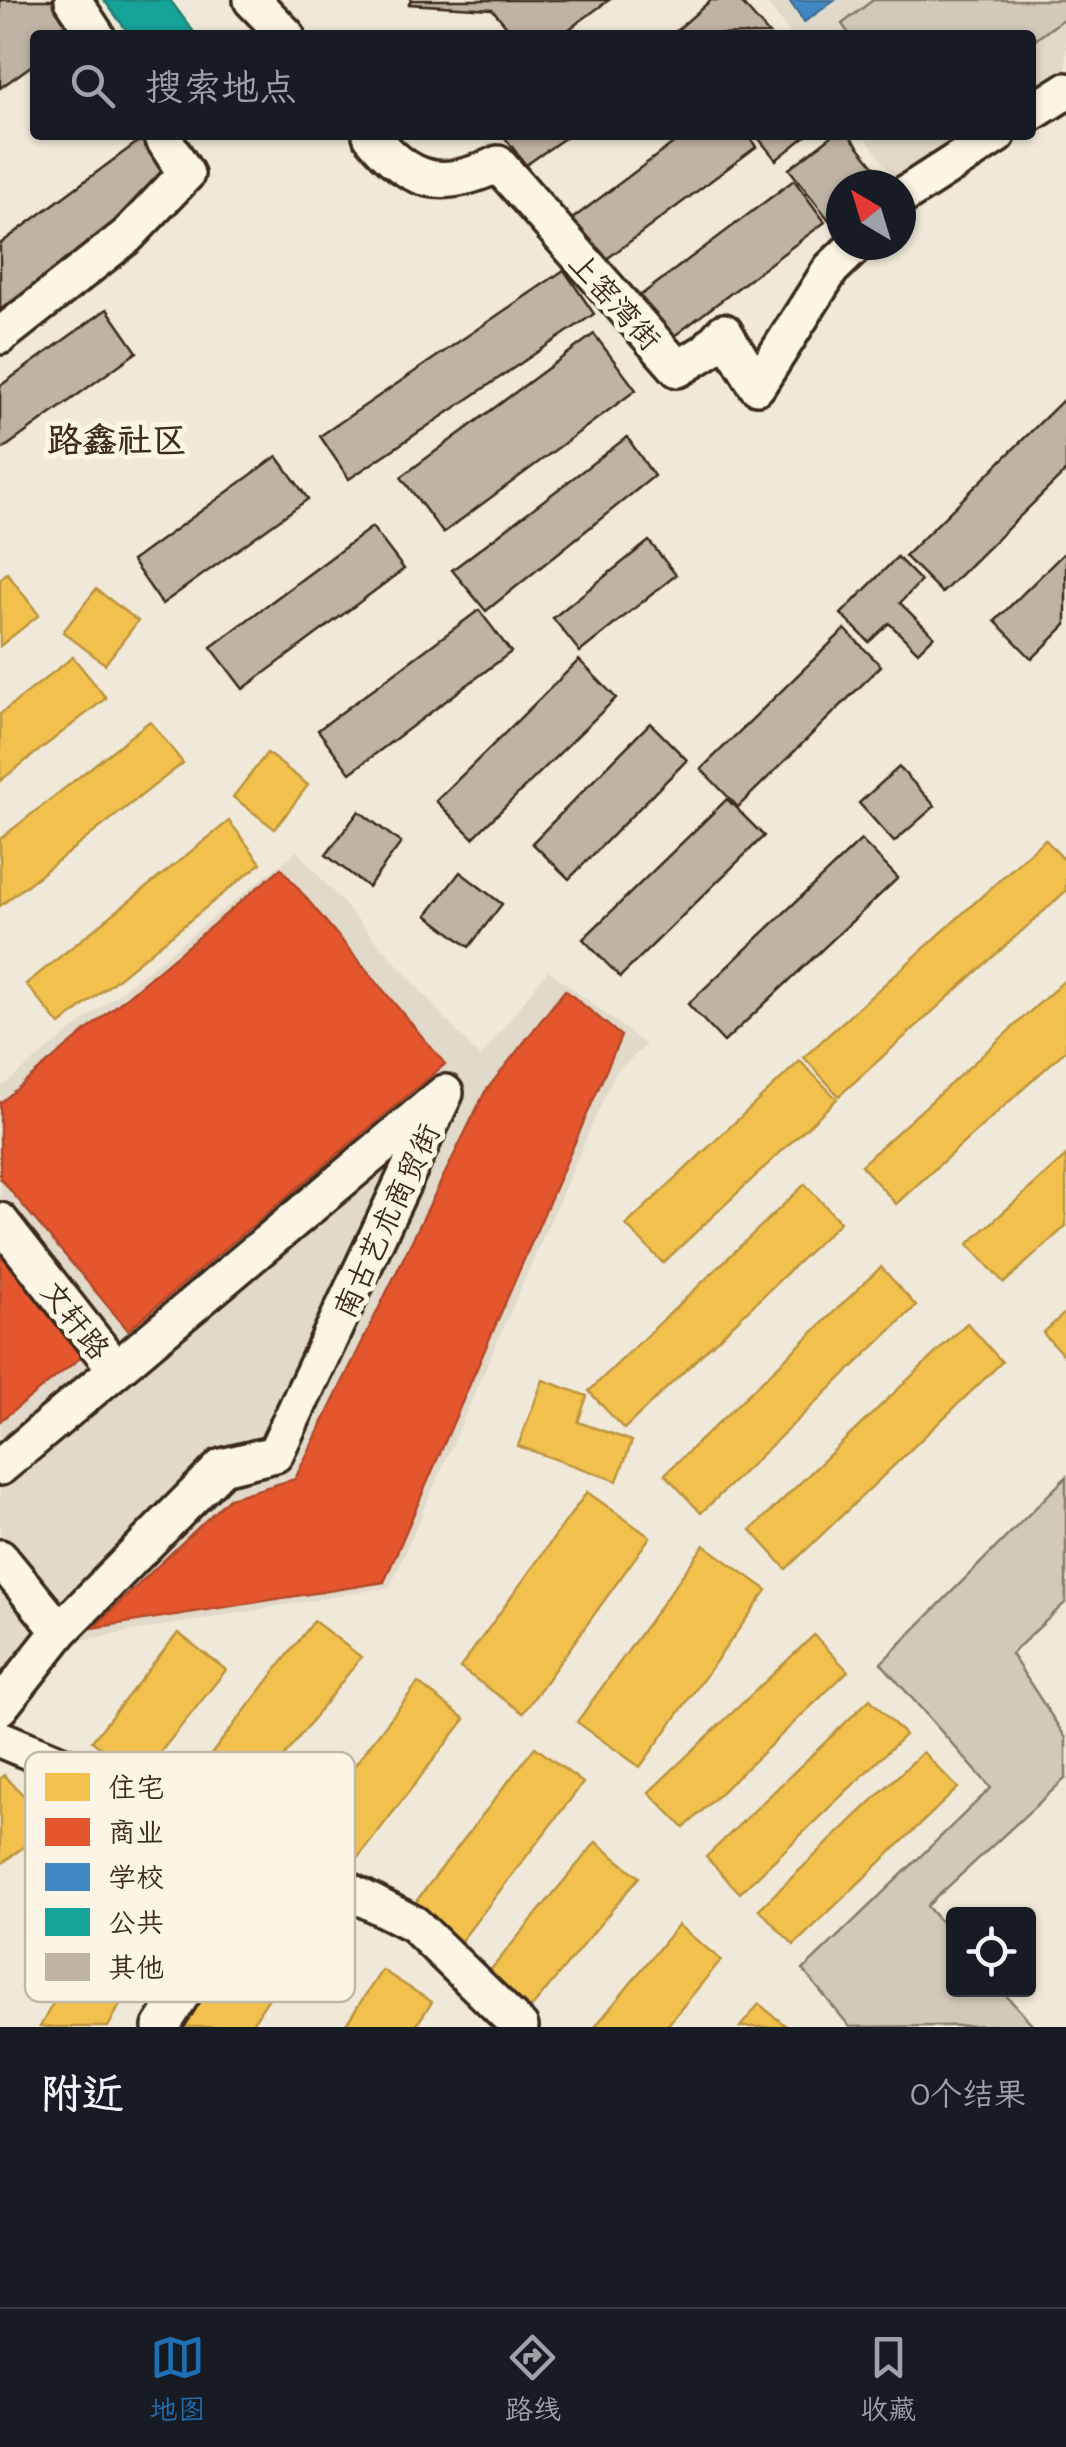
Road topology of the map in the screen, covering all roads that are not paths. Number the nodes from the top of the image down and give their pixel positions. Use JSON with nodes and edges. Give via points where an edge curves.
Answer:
{"nodes":[{"id":1,"x":73,"y":0,"type":"edge"},
{"id":2,"x":252,"y":0,"type":"edge"},
{"id":3,"x":93,"y":30,"type":"edge"},
{"id":4,"x":281,"y":30,"type":"edge"},
{"id":5,"x":1066,"y":91,"type":"edge"},
{"id":6,"x":1036,"y":110,"type":"edge"},
{"id":7,"x":164,"y":140,"type":"edge"},
{"id":8,"x":377,"y":140,"type":"edge"},
{"id":9,"x":990,"y":140,"type":"edge"},
{"id":10,"x":916,"y":188,"type":"edge"},
{"id":11,"x":841,"y":260,"type":"edge"},
{"id":12,"x":0,"y":336,"type":"edge"},
{"id":13,"x":0,"y":1221,"type":"edge"},
{"id":14,"x":116,"y":1369,"type":"junction"},
{"id":15,"x":0,"y":1467,"type":"edge"},
{"id":16,"x":0,"y":1558,"type":"edge"},
{"id":17,"x":60,"y":1631,"type":"junction"},
{"id":18,"x":0,"y":1708,"type":"edge"},
{"id":19,"x":0,"y":1739,"type":"edge"},
{"id":20,"x":31,"y":1752,"type":"edge"},
{"id":21,"x":355,"y":1894,"type":"edge"},
{"id":22,"x":177,"y":2002,"type":"edge"},
{"id":23,"x":161,"y":2027,"type":"edge"},
{"id":24,"x":520,"y":2027,"type":"edge"}],
"edges":[{"from":1,"to":3,"type":"street"},
{"from":2,"to":4,"type":"street"},
{"from":5,"to":6,"type":"street"},
{"from":7,"to":12,"type":"street","via":[[186,174],[126,236]]},
{"from":8,"to":11,"type":"street","name":"上窑湾街","via":[[418,176],[464,181],[498,164],[678,368],[724,332],[758,386]]},
{"from":9,"to":10,"type":"street"},
{"from":13,"to":14,"type":"street","name":"文轩路"},
{"from":14,"to":15,"type":"street","name":"南古艺术商贸街"},
{"from":14,"to":17,"type":"street","name":"南古艺术商贸街","via":[[445,1092],[275,1454],[222,1467]]},
{"from":16,"to":17,"type":"street"},
{"from":17,"to":18,"type":"street","name":"南古艺术商贸街"},
{"from":19,"to":20,"type":"street"},
{"from":21,"to":24,"type":"street","via":[[414,1924]]},
{"from":22,"to":23,"type":"street"}]}
